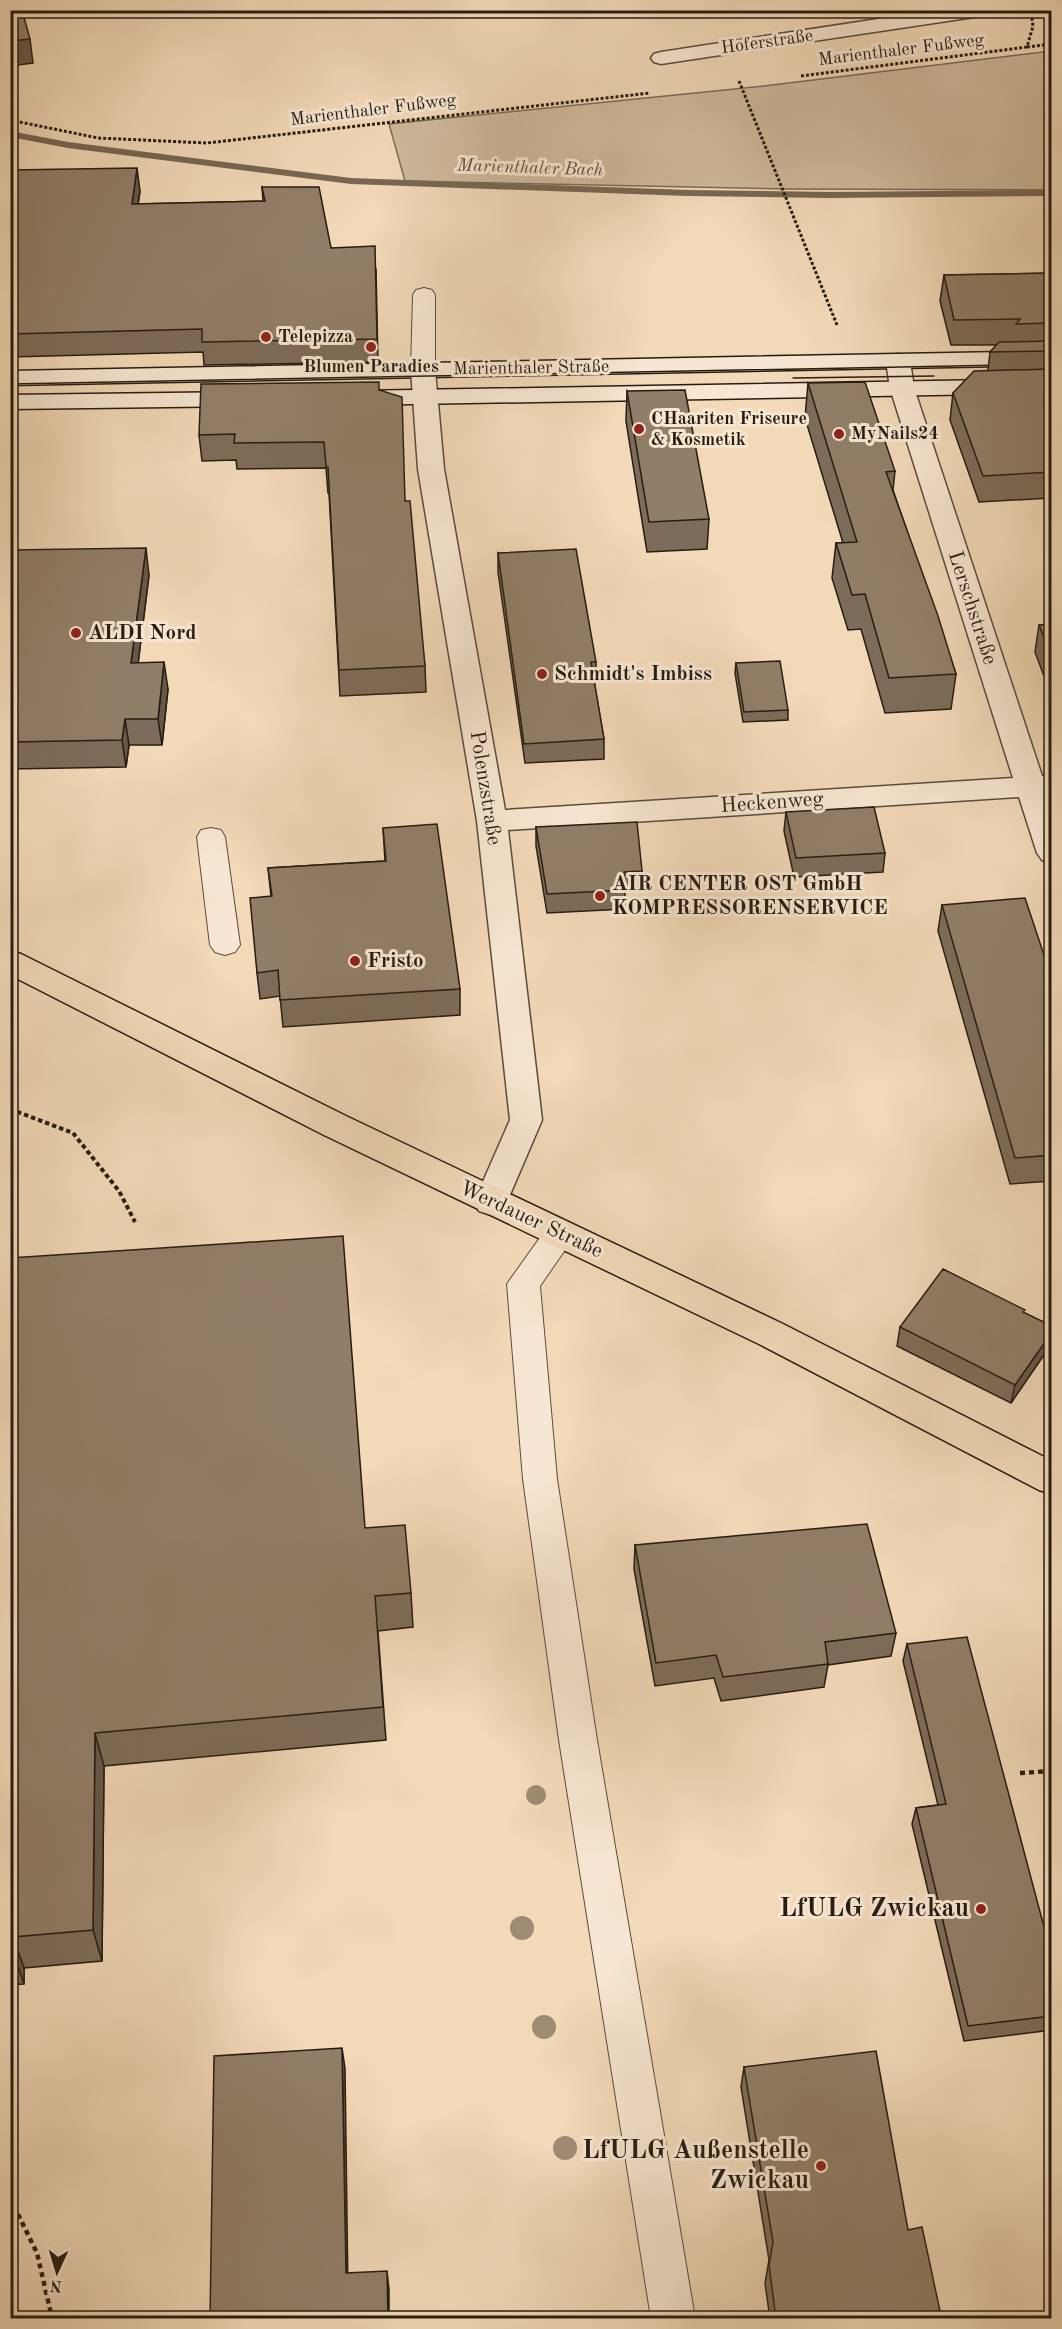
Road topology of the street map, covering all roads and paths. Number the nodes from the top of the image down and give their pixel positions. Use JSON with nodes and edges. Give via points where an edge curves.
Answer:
{"nodes":[{"id":1,"x":981,"y":10,"type":"edge"},
{"id":2,"x":1031,"y":10,"type":"edge"},
{"id":3,"x":1052,"y":44,"type":"edge"},
{"id":4,"x":1027,"y":47,"type":"junction"},
{"id":5,"x":661,"y":58,"type":"dead end"},
{"id":6,"x":798,"y":76,"type":"dead end"},
{"id":7,"x":740,"y":83,"type":"dead end"},
{"id":8,"x":658,"y":93,"type":"dead end"},
{"id":9,"x":1052,"y":112,"type":"edge"},
{"id":10,"x":1045,"y":113,"type":"dead end"},
{"id":11,"x":10,"y":120,"type":"edge"},
{"id":12,"x":424,"y":296,"type":"dead end"},
{"id":13,"x":1052,"y":358,"type":"edge"},
{"id":14,"x":898,"y":361,"type":"junction"},
{"id":15,"x":852,"y":362,"type":"junction"},
{"id":16,"x":423,"y":370,"type":"junction"},
{"id":17,"x":10,"y":378,"type":"edge"},
{"id":18,"x":1052,"y":386,"type":"edge"},
{"id":19,"x":902,"y":388,"type":"junction"},
{"id":20,"x":329,"y":398,"type":"edge"},
{"id":21,"x":424,"y":398,"type":"junction"},
{"id":22,"x":269,"y":399,"type":"edge"},
{"id":23,"x":10,"y":402,"type":"edge"},
{"id":24,"x":1041,"y":786,"type":"edge"},
{"id":25,"x":492,"y":821,"type":"junction"},
{"id":26,"x":212,"y":837,"type":"dead end"},
{"id":27,"x":1052,"y":853,"type":"edge"},
{"id":28,"x":225,"y":945,"type":"dead end"},
{"id":29,"x":10,"y":962,"type":"edge"},
{"id":30,"x":10,"y":1108,"type":"edge"},
{"id":31,"x":491,"y":1202,"type":"junction"},
{"id":32,"x":135,"y":1221,"type":"dead end"},
{"id":33,"x":560,"y":1234,"type":"junction"},
{"id":34,"x":1052,"y":1479,"type":"edge"},
{"id":35,"x":1052,"y":1771,"type":"edge"},
{"id":36,"x":1020,"y":1773,"type":"dead end"},
{"id":37,"x":10,"y":2198,"type":"edge"},
{"id":38,"x":52,"y":2319,"type":"edge"},
{"id":39,"x":673,"y":2319,"type":"edge"}],
"edges":[{"from":1,"to":5,"type":"street","name":"Hoferstraße"},
{"from":2,"to":4,"type":"path","via":[[1033,26]]},
{"from":3,"to":4,"type":"path","name":"Marienthaler Fußweg"},
{"from":4,"to":6,"type":"path","name":"Marienthaler Fußweg"},
{"from":7,"to":15,"type":"path"},
{"from":8,"to":11,"type":"path","name":"Marienthaler Fußweg","via":[[207,143],[98,138]]},
{"from":9,"to":10,"type":"path"},
{"from":12,"to":16,"type":"lane"},
{"from":13,"to":14,"type":"street","name":"Marienthaler Straße"},
{"from":14,"to":15,"type":"street","name":"Marienthaler Straße"},
{"from":14,"to":19,"type":"street","name":"Lerschstraße"},
{"from":15,"to":16,"type":"street","name":"Marienthaler Straße"},
{"from":16,"to":17,"type":"street","name":"Marienthaler Straße"},
{"from":16,"to":21,"type":"street","name":"Polenzstraße"},
{"from":18,"to":19,"type":"street","name":"Marienthaler Straße"},
{"from":19,"to":21,"type":"street","name":"Marienthaler Straße"},
{"from":19,"to":24,"type":"street","name":"Lerschstraße"},
{"from":20,"to":21,"type":"street","name":"Marienthaler Straße"},
{"from":21,"to":25,"type":"street","name":"Polenzstraße","via":[[431,469]]},
{"from":22,"to":23,"type":"street"},
{"from":24,"to":25,"type":"street","name":"Heckenweg"},
{"from":24,"to":27,"type":"street","name":"Lerschstraße"},
{"from":25,"to":31,"type":"street","name":"Polenzstraße","via":[[526,1120]]},
{"from":26,"to":28,"type":"lane"},
{"from":29,"to":31,"type":"main road","name":"Werdauer Straße"},
{"from":30,"to":32,"type":"path","via":[[73,1133],[119,1191]]},
{"from":31,"to":33,"type":"main road","name":"Werdauer Straße"},
{"from":33,"to":34,"type":"main road","name":"Werdauer Straße","via":[[771,1334]]},
{"from":33,"to":39,"type":"lane","via":[[523,1284],[540,1479],[578,1740]]},
{"from":35,"to":36,"type":"path"},
{"from":37,"to":38,"type":"path","via":[[37,2253]]}]}
